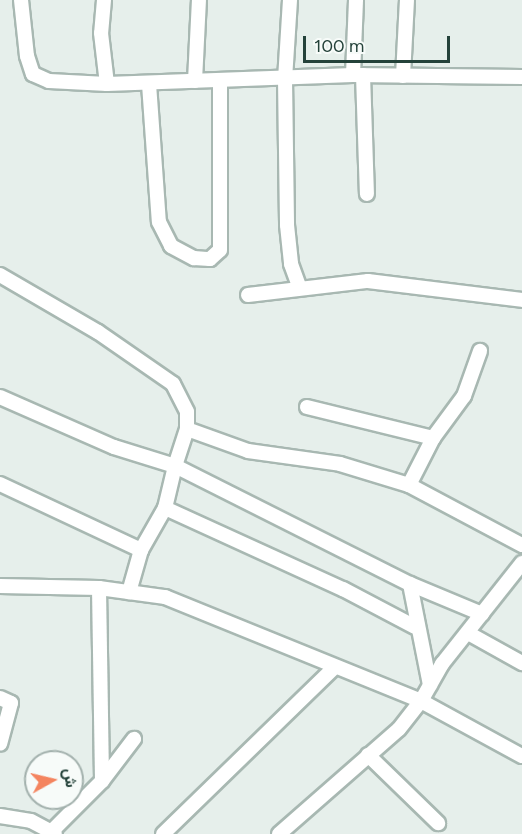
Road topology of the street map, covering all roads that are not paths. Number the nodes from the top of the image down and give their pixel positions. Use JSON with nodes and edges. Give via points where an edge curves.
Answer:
{"nodes":[{"id":1,"x":21,"y":0,"type":"edge"},
{"id":2,"x":104,"y":0,"type":"edge"},
{"id":3,"x":199,"y":0,"type":"edge"},
{"id":4,"x":290,"y":0,"type":"edge"},
{"id":5,"x":356,"y":0,"type":"edge"},
{"id":6,"x":407,"y":0,"type":"edge"},
{"id":7,"x":358,"y":75,"type":"junction"},
{"id":8,"x":403,"y":76,"type":"junction"},
{"id":9,"x":522,"y":77,"type":"edge"},
{"id":10,"x":285,"y":79,"type":"junction"},
{"id":11,"x":195,"y":81,"type":"junction"},
{"id":12,"x":220,"y":82,"type":"junction"},
{"id":13,"x":107,"y":84,"type":"junction"},
{"id":14,"x":149,"y":84,"type":"junction"},
{"id":15,"x":367,"y":194,"type":"dead end"},
{"id":16,"x":0,"y":275,"type":"edge"},
{"id":17,"x":299,"y":286,"type":"junction"},
{"id":18,"x":248,"y":295,"type":"dead end"},
{"id":19,"x":522,"y":300,"type":"edge"},
{"id":20,"x":480,"y":351,"type":"dead end"},
{"id":21,"x":0,"y":398,"type":"edge"},
{"id":22,"x":306,"y":407,"type":"dead end"},
{"id":23,"x":187,"y":429,"type":"junction"},
{"id":24,"x":433,"y":438,"type":"junction"},
{"id":25,"x":175,"y":466,"type":"junction"},
{"id":26,"x":0,"y":484,"type":"edge"},
{"id":27,"x":409,"y":485,"type":"junction"},
{"id":28,"x":165,"y":508,"type":"junction"},
{"id":29,"x":522,"y":545,"type":"edge"},
{"id":30,"x":141,"y":550,"type":"junction"},
{"id":31,"x":522,"y":563,"type":"edge"},
{"id":32,"x":410,"y":584,"type":"junction"},
{"id":33,"x":0,"y":586,"type":"edge"},
{"id":34,"x":99,"y":588,"type":"junction"},
{"id":35,"x":129,"y":592,"type":"junction"},
{"id":36,"x":482,"y":614,"type":"junction"},
{"id":37,"x":416,"y":627,"type":"junction"},
{"id":38,"x":468,"y":633,"type":"junction"},
{"id":39,"x":522,"y":663,"type":"edge"},
{"id":40,"x":335,"y":667,"type":"junction"},
{"id":41,"x":430,"y":685,"type":"junction"},
{"id":42,"x":0,"y":698,"type":"edge"},
{"id":43,"x":421,"y":701,"type":"junction"},
{"id":44,"x":134,"y":739,"type":"dead end"},
{"id":45,"x":0,"y":744,"type":"edge"},
{"id":46,"x":368,"y":755,"type":"junction"},
{"id":47,"x":522,"y":756,"type":"edge"},
{"id":48,"x":102,"y":781,"type":"junction"},
{"id":49,"x":0,"y":816,"type":"edge"},
{"id":50,"x":438,"y":823,"type":"dead end"},
{"id":51,"x":54,"y":832,"type":"edge"},
{"id":52,"x":163,"y":834,"type":"edge"},
{"id":53,"x":279,"y":834,"type":"edge"}],
"edges":[{"from":1,"to":13,"type":"street","via":[[27,56],[33,74],[49,81]]},
{"from":2,"to":13,"type":"street","via":[[101,33]]},
{"from":3,"to":11,"type":"street"},
{"from":4,"to":10,"type":"street"},
{"from":5,"to":7,"type":"street"},
{"from":6,"to":8,"type":"street"},
{"from":7,"to":8,"type":"street"},
{"from":7,"to":10,"type":"street"},
{"from":7,"to":15,"type":"street"},
{"from":8,"to":9,"type":"street"},
{"from":10,"to":12,"type":"street"},
{"from":10,"to":17,"type":"street","via":[[287,225],[291,264]]},
{"from":11,"to":12,"type":"street"},
{"from":11,"to":14,"type":"street"},
{"from":12,"to":14,"type":"street","via":[[220,250],[210,259],[194,258],[171,246],[159,222]]},
{"from":13,"to":14,"type":"street"},
{"from":16,"to":23,"type":"street","via":[[98,332],[173,384],[187,412]]},
{"from":17,"to":18,"type":"street"},
{"from":17,"to":19,"type":"street","via":[[368,281]]},
{"from":20,"to":24,"type":"street","via":[[464,396]]},
{"from":21,"to":25,"type":"street","via":[[114,447]]},
{"from":22,"to":24,"type":"street"},
{"from":23,"to":25,"type":"street"},
{"from":23,"to":27,"type":"street","via":[[257,453],[340,464]]},
{"from":24,"to":27,"type":"street"},
{"from":25,"to":28,"type":"street"},
{"from":25,"to":32,"type":"street"},
{"from":26,"to":30,"type":"street"},
{"from":27,"to":29,"type":"street"},
{"from":28,"to":30,"type":"street"},
{"from":28,"to":37,"type":"street","via":[[343,589]]},
{"from":30,"to":35,"type":"street"},
{"from":31,"to":36,"type":"street"},
{"from":32,"to":36,"type":"street"},
{"from":32,"to":37,"type":"street"},
{"from":33,"to":34,"type":"street"},
{"from":34,"to":35,"type":"street"},
{"from":34,"to":48,"type":"street"},
{"from":35,"to":40,"type":"street","via":[[165,597],[196,608]]},
{"from":36,"to":38,"type":"street"},
{"from":37,"to":41,"type":"street"},
{"from":38,"to":39,"type":"street"},
{"from":38,"to":41,"type":"street"},
{"from":40,"to":43,"type":"street"},
{"from":40,"to":52,"type":"street"},
{"from":41,"to":43,"type":"street"},
{"from":42,"to":45,"type":"street","via":[[11,703]]},
{"from":43,"to":46,"type":"street","via":[[399,729]]},
{"from":43,"to":47,"type":"street"},
{"from":44,"to":48,"type":"street"},
{"from":46,"to":50,"type":"street"},
{"from":46,"to":53,"type":"street"},
{"from":48,"to":51,"type":"street"},
{"from":49,"to":51,"type":"street","via":[[31,821]]}]}
